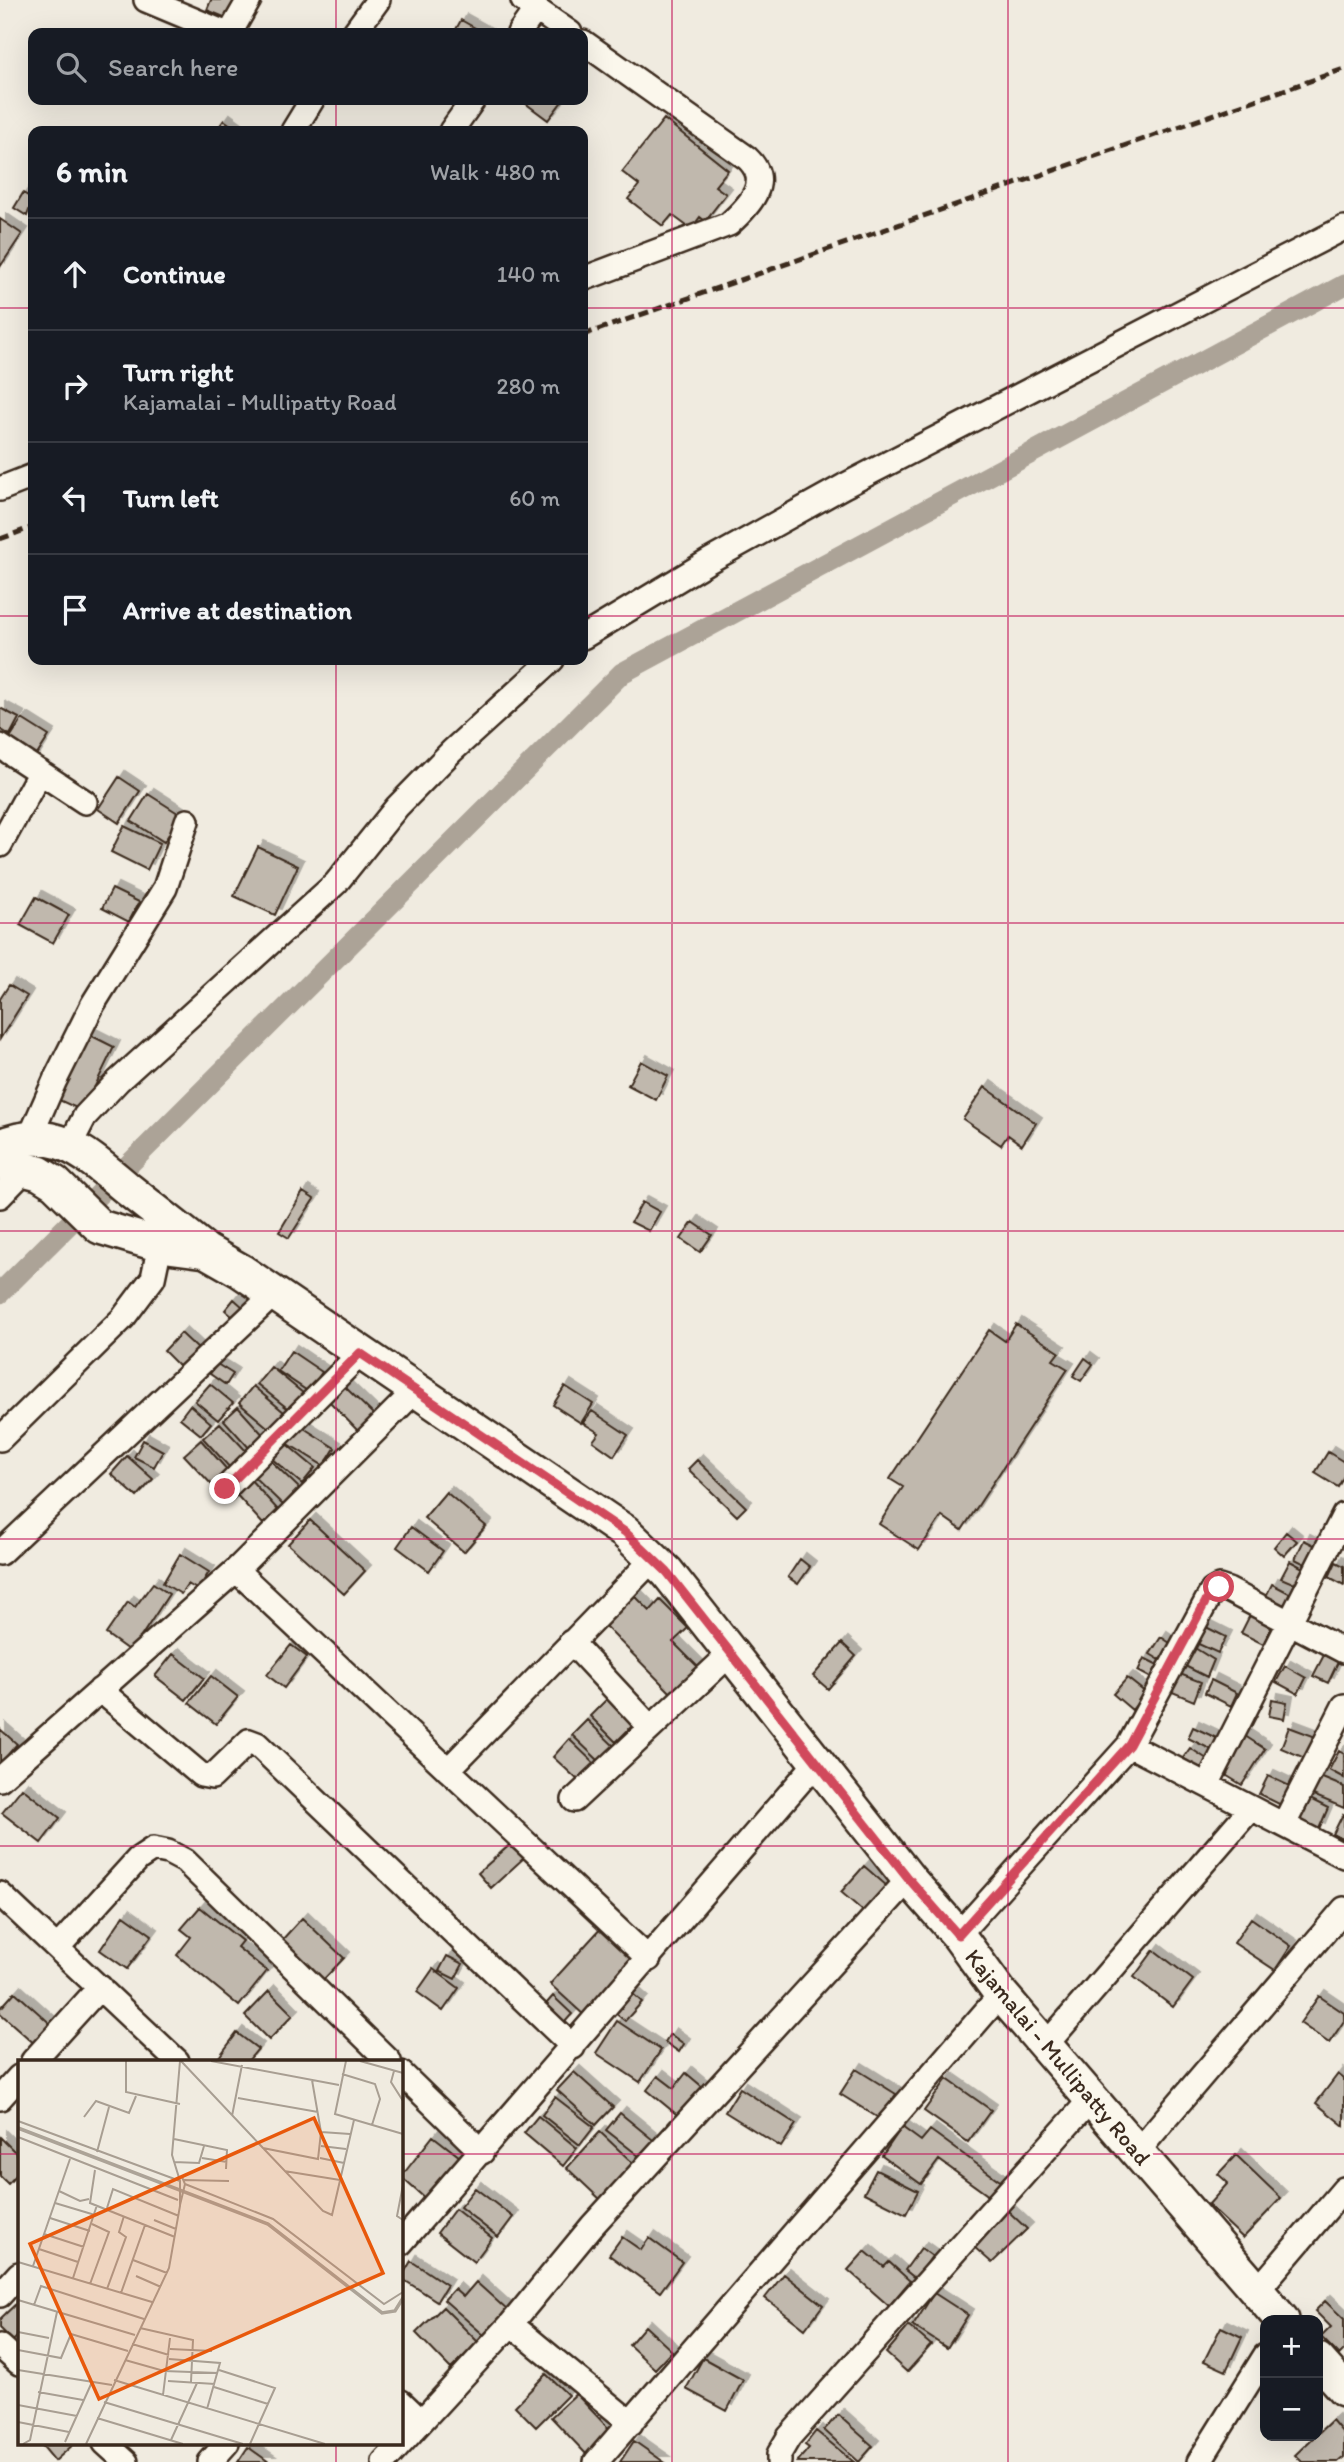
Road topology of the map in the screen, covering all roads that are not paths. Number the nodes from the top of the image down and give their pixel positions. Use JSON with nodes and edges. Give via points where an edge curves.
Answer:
{"nodes":[{"id":1,"x":146,"y":0,"type":"edge"},
{"id":2,"x":249,"y":0,"type":"edge"},
{"id":3,"x":378,"y":0,"type":"edge"},
{"id":4,"x":529,"y":5,"type":"edge"},
{"id":5,"x":216,"y":28,"type":"edge"},
{"id":6,"x":231,"y":28,"type":"edge"},
{"id":7,"x":358,"y":28,"type":"edge"},
{"id":8,"x":521,"y":28,"type":"edge"},
{"id":9,"x":563,"y":28,"type":"edge"},
{"id":10,"x":588,"y":46,"type":"edge"},
{"id":11,"x":309,"y":105,"type":"edge"},
{"id":12,"x":469,"y":105,"type":"edge"},
{"id":13,"x":296,"y":126,"type":"edge"},
{"id":14,"x":455,"y":126,"type":"edge"},
{"id":15,"x":1344,"y":228,"type":"edge"},
{"id":16,"x":588,"y":277,"type":"edge"},
{"id":17,"x":28,"y":478,"type":"edge"},
{"id":18,"x":0,"y":489,"type":"edge"},
{"id":19,"x":588,"y":634,"type":"edge"},
{"id":20,"x":547,"y":665,"type":"edge"},
{"id":21,"x":0,"y":746,"type":"edge"},
{"id":22,"x":40,"y":772,"type":"junction"},
{"id":23,"x":85,"y":802,"type":"dead end"},
{"id":24,"x":187,"y":821,"type":"dead end"},
{"id":25,"x":0,"y":845,"type":"edge"},
{"id":26,"x":83,"y":1152,"type":"junction"},
{"id":27,"x":14,"y":1154,"type":"edge"},
{"id":28,"x":0,"y":1196,"type":"edge"},
{"id":29,"x":160,"y":1245,"type":"junction"},
{"id":30,"x":206,"y":1251,"type":"junction"},
{"id":31,"x":274,"y":1294,"type":"junction"},
{"id":32,"x":360,"y":1353,"type":"junction"},
{"id":33,"x":416,"y":1390,"type":"junction"},
{"id":34,"x":0,"y":1439,"type":"edge"},
{"id":35,"x":225,"y":1489,"type":"dead end"},
{"id":36,"x":1344,"y":1515,"type":"edge"},
{"id":37,"x":0,"y":1553,"type":"edge"},
{"id":38,"x":653,"y":1559,"type":"junction"},
{"id":39,"x":236,"y":1570,"type":"junction"},
{"id":40,"x":1290,"y":1622,"type":"junction"},
{"id":41,"x":571,"y":1642,"type":"junction"},
{"id":42,"x":1344,"y":1651,"type":"edge"},
{"id":43,"x":731,"y":1653,"type":"junction"},
{"id":44,"x":100,"y":1690,"type":"junction"},
{"id":45,"x":1344,"y":1706,"type":"edge"},
{"id":46,"x":651,"y":1728,"type":"junction"},
{"id":47,"x":1129,"y":1745,"type":"junction"},
{"id":48,"x":817,"y":1762,"type":"junction"},
{"id":49,"x":449,"y":1770,"type":"junction"},
{"id":50,"x":0,"y":1779,"type":"edge"},
{"id":51,"x":1207,"y":1785,"type":"junction"},
{"id":52,"x":574,"y":1800,"type":"dead end"},
{"id":53,"x":1251,"y":1808,"type":"junction"},
{"id":54,"x":1284,"y":1824,"type":"junction"},
{"id":55,"x":1344,"y":1856,"type":"edge"},
{"id":56,"x":909,"y":1879,"type":"junction"},
{"id":57,"x":1,"y":1897,"type":"edge"},
{"id":58,"x":1344,"y":1909,"type":"edge"},
{"id":59,"x":958,"y":1935,"type":"junction"},
{"id":60,"x":58,"y":1947,"type":"junction"},
{"id":61,"x":649,"y":1959,"type":"junction"},
{"id":62,"x":100,"y":1987,"type":"junction"},
{"id":63,"x":1001,"y":1994,"type":"junction"},
{"id":64,"x":1045,"y":2046,"type":"junction"},
{"id":65,"x":573,"y":2047,"type":"junction"},
{"id":66,"x":34,"y":2060,"type":"edge"},
{"id":67,"x":176,"y":2060,"type":"edge"},
{"id":68,"x":388,"y":2060,"type":"edge"},
{"id":69,"x":402,"y":2074,"type":"edge"},
{"id":70,"x":18,"y":2078,"type":"edge"},
{"id":71,"x":0,"y":2098,"type":"edge"},
{"id":72,"x":1091,"y":2099,"type":"junction"},
{"id":73,"x":482,"y":2152,"type":"junction"},
{"id":74,"x":1137,"y":2152,"type":"junction"},
{"id":75,"x":1344,"y":2189,"type":"edge"},
{"id":76,"x":402,"y":2242,"type":"edge"},
{"id":77,"x":18,"y":2275,"type":"edge"},
{"id":78,"x":1256,"y":2291,"type":"junction"},
{"id":79,"x":0,"y":2295,"type":"edge"},
{"id":80,"x":1278,"y":2315,"type":"edge"},
{"id":81,"x":511,"y":2324,"type":"junction"},
{"id":82,"x":0,"y":2346,"type":"edge"},
{"id":83,"x":18,"y":2362,"type":"edge"},
{"id":84,"x":1260,"y":2364,"type":"edge"},
{"id":85,"x":1323,"y":2366,"type":"edge"},
{"id":86,"x":1344,"y":2389,"type":"edge"},
{"id":87,"x":402,"y":2403,"type":"edge"},
{"id":88,"x":421,"y":2421,"type":"junction"},
{"id":89,"x":631,"y":2423,"type":"junction"},
{"id":90,"x":402,"y":2442,"type":"edge"},
{"id":91,"x":106,"y":2444,"type":"edge"},
{"id":92,"x":226,"y":2444,"type":"edge"},
{"id":93,"x":400,"y":2444,"type":"edge"},
{"id":94,"x":1201,"y":2461,"type":"edge"},
{"id":95,"x":126,"y":2462,"type":"edge"},
{"id":96,"x":210,"y":2462,"type":"edge"},
{"id":97,"x":384,"y":2462,"type":"edge"},
{"id":98,"x":596,"y":2462,"type":"edge"},
{"id":99,"x":779,"y":2462,"type":"edge"}],
"edges":[{"from":1,"to":5,"type":"street"},
{"from":2,"to":6,"type":"street"},
{"from":3,"to":7,"type":"street"},
{"from":4,"to":8,"type":"street"},
{"from":4,"to":9,"type":"street"},
{"from":10,"to":16,"type":"street","via":[[747,158],[757,167],[760,181],[750,203],[729,224]]},
{"from":11,"to":13,"type":"street"},
{"from":12,"to":14,"type":"street"},
{"from":15,"to":19,"type":"street","via":[[845,486]]},
{"from":17,"to":18,"type":"street"},
{"from":20,"to":26,"type":"street","via":[[397,807],[336,883],[118,1081],[85,1116]]},
{"from":21,"to":22,"type":"street"},
{"from":22,"to":23,"type":"street"},
{"from":22,"to":25,"type":"street"},
{"from":24,"to":27,"type":"street","via":[[165,888],[93,1004]]},
{"from":26,"to":27,"type":"main road","name":"Kajamalai - Mullipatty Road"},
{"from":26,"to":30,"type":"main road","name":"Kajamalai - Mullipatty Road"},
{"from":27,"to":28,"type":"street"},
{"from":27,"to":29,"type":"main road","name":"Kajamalai - Mullipatty Road","via":[[55,1183],[100,1227]]},
{"from":29,"to":30,"type":"main road","name":"Kajamalai - Mullipatty Road"},
{"from":29,"to":34,"type":"street","via":[[153,1278],[123,1318]]},
{"from":30,"to":31,"type":"main road","name":"Kajamalai - Mullipatty Road"},
{"from":31,"to":32,"type":"main road","name":"Kajamalai - Mullipatty Road"},
{"from":31,"to":37,"type":"street"},
{"from":32,"to":33,"type":"main road","name":"Kajamalai - Mullipatty Road"},
{"from":32,"to":35,"type":"street"},
{"from":33,"to":38,"type":"main road","name":"Kajamalai - Mullipatty Road","via":[[625,1532]]},
{"from":33,"to":39,"type":"street"},
{"from":36,"to":40,"type":"street"},
{"from":38,"to":41,"type":"street"},
{"from":38,"to":43,"type":"main road","name":"Kajamalai - Mullipatty Road"},
{"from":39,"to":44,"type":"street"},
{"from":39,"to":49,"type":"street"},
{"from":40,"to":42,"type":"street"},
{"from":40,"to":47,"type":"street","via":[[1228,1590],[1219,1587],[1212,1591]]},
{"from":40,"to":51,"type":"street"},
{"from":41,"to":46,"type":"street"},
{"from":41,"to":49,"type":"street"},
{"from":43,"to":46,"type":"street"},
{"from":43,"to":48,"type":"main road","name":"Kajamalai - Mullipatty Road"},
{"from":44,"to":50,"type":"street"},
{"from":44,"to":65,"type":"street","via":[[201,1775],[212,1777],[249,1741],[257,1744]]},
{"from":45,"to":54,"type":"street"},
{"from":46,"to":52,"type":"street"},
{"from":47,"to":51,"type":"street"},
{"from":47,"to":59,"type":"street"},
{"from":48,"to":56,"type":"main road","name":"Kajamalai - Mullipatty Road"},
{"from":48,"to":61,"type":"street"},
{"from":49,"to":61,"type":"street"},
{"from":51,"to":53,"type":"street"},
{"from":53,"to":54,"type":"street"},
{"from":53,"to":64,"type":"street"},
{"from":54,"to":55,"type":"street"},
{"from":56,"to":59,"type":"main road","name":"Kajamalai - Mullipatty Road"},
{"from":56,"to":81,"type":"street","via":[[592,2226]]},
{"from":57,"to":60,"type":"street"},
{"from":58,"to":74,"type":"street"},
{"from":59,"to":63,"type":"main road","name":"Kajamalai - Mullipatty Road"},
{"from":60,"to":62,"type":"street"},
{"from":60,"to":68,"type":"street","via":[[138,1859],[153,1849],[168,1852],[185,1861]]},
{"from":61,"to":65,"type":"street"},
{"from":62,"to":66,"type":"street"},
{"from":62,"to":67,"type":"street"},
{"from":63,"to":64,"type":"main road","name":"Kajamalai - Mullipatty Road"},
{"from":63,"to":89,"type":"street"},
{"from":64,"to":72,"type":"main road","name":"Kajamalai - Mullipatty Road"},
{"from":65,"to":73,"type":"street"},
{"from":69,"to":73,"type":"street"},
{"from":70,"to":71,"type":"street"},
{"from":72,"to":74,"type":"main road","name":"Kajamalai - Mullipatty Road"},
{"from":72,"to":99,"type":"street","via":[[789,2437]]},
{"from":73,"to":76,"type":"street"},
{"from":74,"to":78,"type":"main road","name":"Kajamalai - Mullipatty Road"},
{"from":75,"to":78,"type":"street"},
{"from":77,"to":79,"type":"street"},
{"from":78,"to":80,"type":"main road","name":"Kajamalai - Mullipatty Road"},
{"from":81,"to":88,"type":"street"},
{"from":81,"to":89,"type":"street"},
{"from":82,"to":83,"type":"street"},
{"from":84,"to":94,"type":"street"},
{"from":85,"to":86,"type":"main road"},
{"from":87,"to":88,"type":"street"},
{"from":88,"to":90,"type":"street"},
{"from":89,"to":98,"type":"street"},
{"from":91,"to":95,"type":"street"},
{"from":92,"to":96,"type":"street"},
{"from":93,"to":97,"type":"street"}]}
